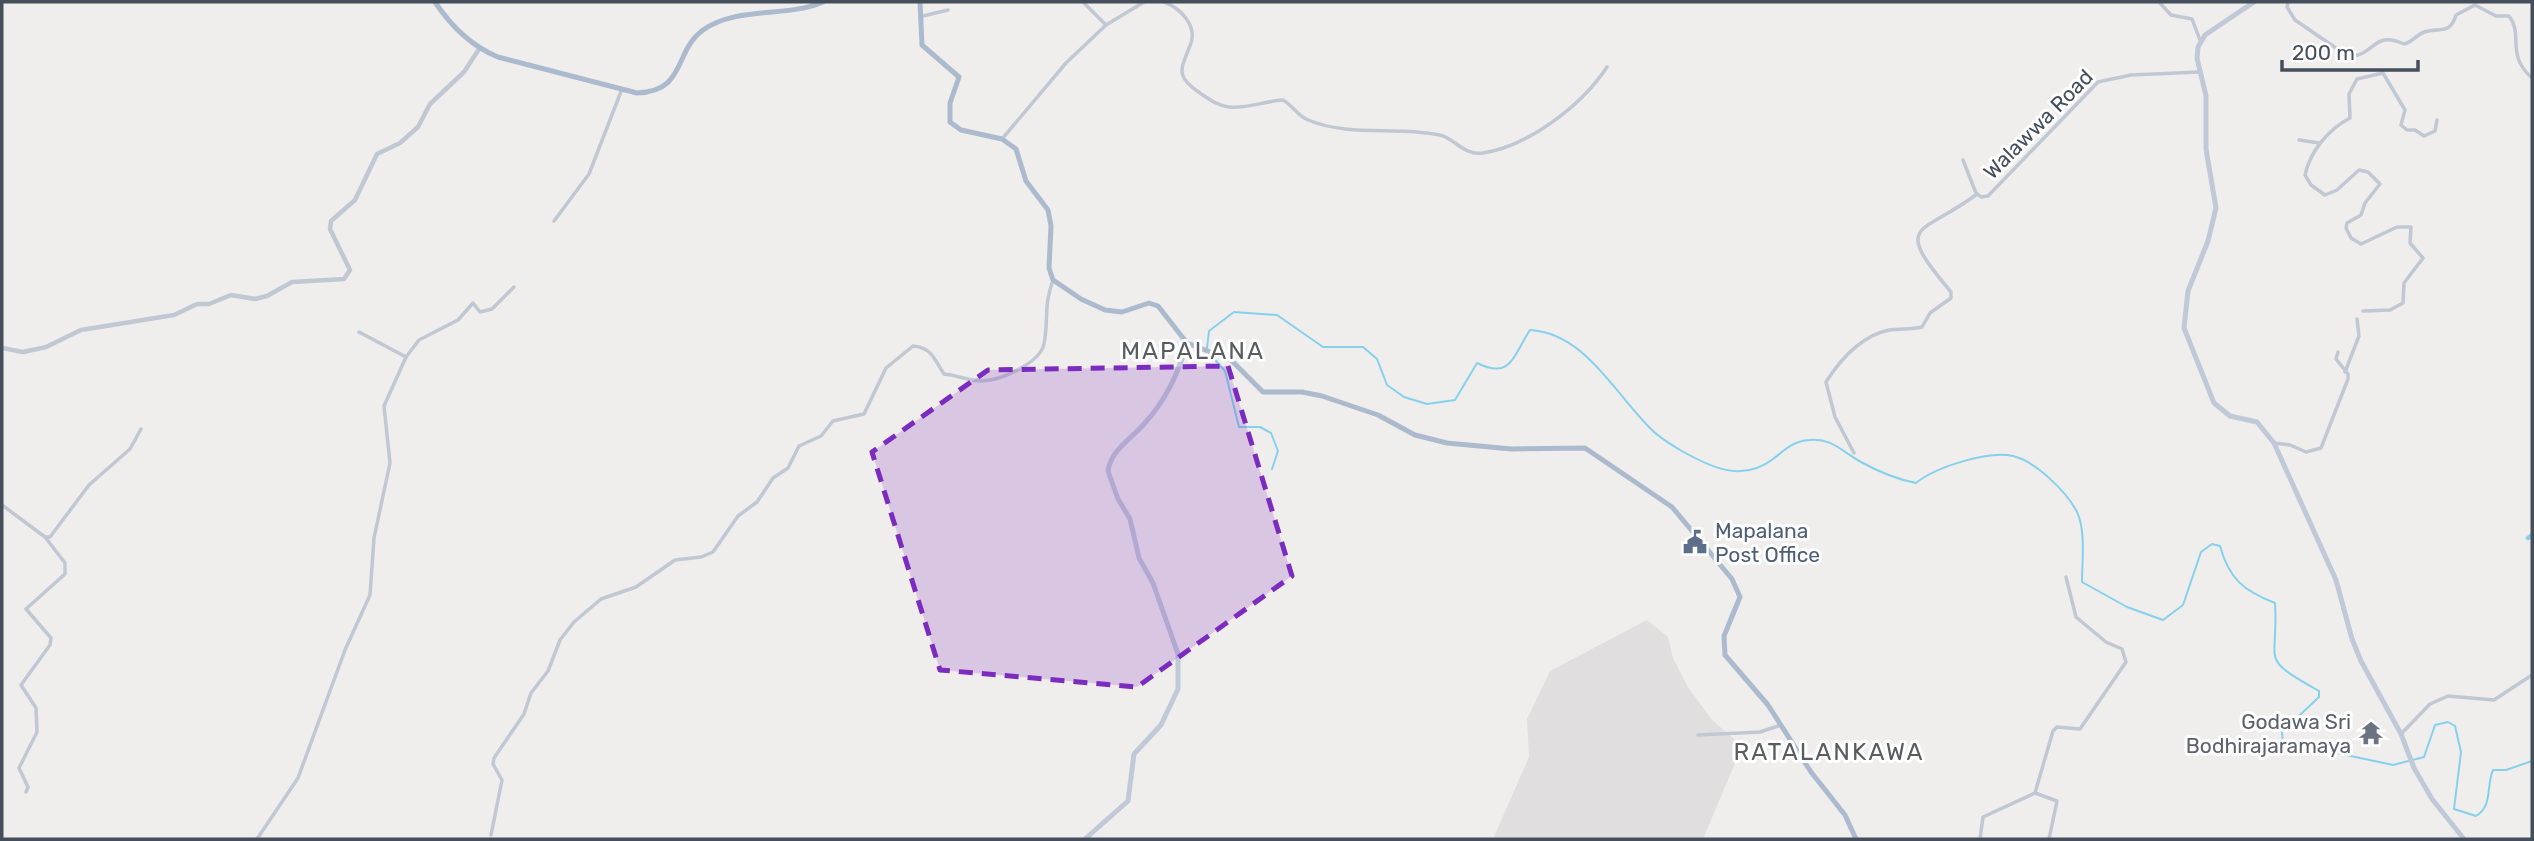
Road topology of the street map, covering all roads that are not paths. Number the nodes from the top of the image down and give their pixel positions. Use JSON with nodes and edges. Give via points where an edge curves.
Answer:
{"nodes":[{"id":1,"x":435,"y":2,"type":"edge"},
{"id":2,"x":823,"y":2,"type":"edge"},
{"id":3,"x":920,"y":2,"type":"edge"},
{"id":4,"x":1083,"y":2,"type":"edge"},
{"id":5,"x":1144,"y":2,"type":"edge"},
{"id":6,"x":1164,"y":2,"type":"edge"},
{"id":7,"x":2159,"y":2,"type":"edge"},
{"id":8,"x":2254,"y":2,"type":"edge"},
{"id":9,"x":2288,"y":2,"type":"edge"},
{"id":10,"x":948,"y":10,"type":"dead end"},
{"id":11,"x":923,"y":16,"type":"junction"},
{"id":12,"x":1106,"y":25,"type":"junction"},
{"id":13,"x":2200,"y":40,"type":"junction"},
{"id":14,"x":480,"y":49,"type":"junction"},
{"id":15,"x":1607,"y":67,"type":"dead end"},
{"id":16,"x":2202,"y":72,"type":"junction"},
{"id":17,"x":2532,"y":78,"type":"edge"},
{"id":18,"x":622,"y":89,"type":"junction"},
{"id":19,"x":2437,"y":120,"type":"dead end"},
{"id":20,"x":1002,"y":139,"type":"junction"},
{"id":21,"x":2299,"y":140,"type":"dead end"},
{"id":22,"x":2319,"y":143,"type":"junction"},
{"id":23,"x":1963,"y":160,"type":"dead end"},
{"id":24,"x":1977,"y":194,"type":"junction"},
{"id":25,"x":554,"y":221,"type":"dead end"},
{"id":26,"x":1053,"y":280,"type":"junction"},
{"id":27,"x":514,"y":287,"type":"dead end"},
{"id":28,"x":2363,"y":311,"type":"dead end"},
{"id":29,"x":2357,"y":319,"type":"dead end"},
{"id":30,"x":359,"y":332,"type":"dead end"},
{"id":31,"x":1187,"y":343,"type":"junction"},
{"id":32,"x":2,"y":348,"type":"edge"},
{"id":33,"x":2338,"y":352,"type":"dead end"},
{"id":34,"x":406,"y":357,"type":"junction"},
{"id":35,"x":2345,"y":372,"type":"junction"},
{"id":36,"x":141,"y":429,"type":"dead end"},
{"id":37,"x":2274,"y":443,"type":"junction"},
{"id":38,"x":1854,"y":453,"type":"dead end"},
{"id":39,"x":2,"y":505,"type":"edge"},
{"id":40,"x":45,"y":537,"type":"junction"},
{"id":41,"x":2066,"y":576,"type":"dead end"},
{"id":42,"x":2532,"y":675,"type":"edge"},
{"id":43,"x":1781,"y":725,"type":"junction"},
{"id":44,"x":2401,"y":734,"type":"junction"},
{"id":45,"x":1698,"y":736,"type":"dead end"},
{"id":46,"x":26,"y":792,"type":"dead end"},
{"id":47,"x":2035,"y":793,"type":"junction"},
{"id":48,"x":491,"y":835,"type":"dead end"},
{"id":49,"x":257,"y":839,"type":"edge"},
{"id":50,"x":1085,"y":839,"type":"edge"},
{"id":51,"x":1856,"y":839,"type":"edge"},
{"id":52,"x":1980,"y":839,"type":"edge"},
{"id":53,"x":2049,"y":839,"type":"edge"},
{"id":54,"x":2464,"y":839,"type":"edge"}],
"edges":[{"from":1,"to":14,"type":"main road","via":[[447,20]]},
{"from":2,"to":18,"type":"main road","via":[[717,22],[699,33],[675,77],[664,86],[645,92]]},
{"from":3,"to":11,"type":"main road"},
{"from":4,"to":12,"type":"street"},
{"from":5,"to":12,"type":"street"},
{"from":6,"to":15,"type":"street","via":[[1181,12],[1192,34],[1182,71],[1190,86],[1217,104],[1240,107],[1283,100],[1309,121],[1440,135],[1467,151],[1481,153],[1542,128],[1594,86]]},
{"from":7,"to":13,"type":"street","via":[[2171,15],[2192,19]]},
{"from":8,"to":13,"type":"main road"},
{"from":9,"to":17,"type":"street","via":[[2295,20],[2349,57],[2369,51],[2386,37],[2404,44],[2426,32],[2445,31],[2456,15],[2475,5],[2496,16],[2509,16],[2514,23],[2518,62]]},
{"from":10,"to":11,"type":"street"},
{"from":11,"to":20,"type":"main road","via":[[922,45],[959,77],[950,103],[950,122],[961,130]]},
{"from":12,"to":20,"type":"street","via":[[1047,83]]},
{"from":13,"to":16,"type":"main road","via":[[2197,58]]},
{"from":14,"to":18,"type":"main road"},
{"from":14,"to":32,"type":"street","via":[[464,72],[430,104],[418,127],[377,154],[355,200],[331,221],[330,229],[350,270],[344,279],[292,282],[255,299],[231,295],[174,315],[81,330],[23,352]]},
{"from":16,"to":24,"type":"street","name":"Walawwa Road","via":[[2131,75],[2098,82],[1988,196]]},
{"from":16,"to":37,"type":"main road","via":[[2206,149],[2216,208],[2188,291],[2184,328],[2214,403],[2230,416],[2257,422]]},
{"from":18,"to":25,"type":"street","via":[[589,174]]},
{"from":19,"to":22,"type":"street","via":[[2435,131],[2424,136],[2401,125],[2405,110],[2384,73],[2357,79],[2349,94],[2350,118]]},
{"from":20,"to":26,"type":"main road","via":[[1016,149],[1026,181],[1048,210]]},
{"from":21,"to":22,"type":"street"},
{"from":22,"to":28,"type":"street","via":[[2305,175],[2317,190],[2325,195],[2337,190],[2359,170],[2368,172],[2379,184],[2361,215],[2347,223],[2351,238],[2361,244],[2407,225],[2413,234],[2410,243],[2423,258],[2404,283],[2403,303],[2390,310]]},
{"from":23,"to":24,"type":"street","name":"Walawwa Road"},
{"from":24,"to":38,"type":"street","via":[[1928,223],[1918,235],[1923,259],[1951,298],[1930,313],[1922,327],[1873,336],[1849,353],[1826,383],[1835,417]]},
{"from":26,"to":31,"type":"main road","via":[[1105,310],[1122,312],[1149,303],[1158,306]]},
{"from":26,"to":48,"type":"street","via":[[1044,309],[1044,345],[1035,358],[980,381],[944,374],[936,357],[913,346],[886,368],[864,414],[834,421],[821,436],[799,446],[788,468],[738,516],[713,552],[675,560],[636,587],[601,599],[574,622],[531,693],[524,715],[494,758],[502,780]]},
{"from":27,"to":34,"type":"street","via":[[492,309],[480,312],[473,303],[458,320],[419,340]]},
{"from":29,"to":35,"type":"street","via":[[2359,336]]},
{"from":30,"to":34,"type":"street"},
{"from":31,"to":43,"type":"main road","via":[[1231,360],[1263,392],[1303,392],[1331,398],[1415,435],[1447,443],[1511,449],[1585,448],[1618,468],[1672,507],[1732,579],[1740,597],[1724,636],[1725,655]]},
{"from":31,"to":50,"type":"main road","via":[[1170,388],[1145,424],[1117,452],[1108,471],[1178,654],[1178,689],[1161,725],[1134,754],[1128,801]]},
{"from":33,"to":35,"type":"street","via":[[2336,359]]},
{"from":34,"to":49,"type":"street","via":[[384,406],[390,463],[374,538],[370,595],[298,778]]},
{"from":35,"to":37,"type":"street","via":[[2348,379],[2321,448],[2306,452]]},
{"from":36,"to":40,"type":"street","via":[[130,449],[89,485],[56,532]]},
{"from":37,"to":44,"type":"main road","via":[[2336,580],[2361,661]]},
{"from":39,"to":40,"type":"street"},
{"from":40,"to":46,"type":"street","via":[[65,563],[65,574],[26,609],[51,638],[21,685],[36,708],[37,732],[19,768]]},
{"from":41,"to":47,"type":"street","via":[[2076,617],[2122,649],[2126,662],[2080,729],[2057,727],[2053,731]]},
{"from":42,"to":44,"type":"street","via":[[2494,700],[2448,696],[2430,704]]},
{"from":43,"to":45,"type":"street","via":[[1760,732]]},
{"from":43,"to":51,"type":"main road","via":[[1846,815]]},
{"from":44,"to":54,"type":"main road","via":[[2432,799]]},
{"from":47,"to":52,"type":"street","via":[[1983,817]]},
{"from":47,"to":53,"type":"street","via":[[2057,802]]}]}
